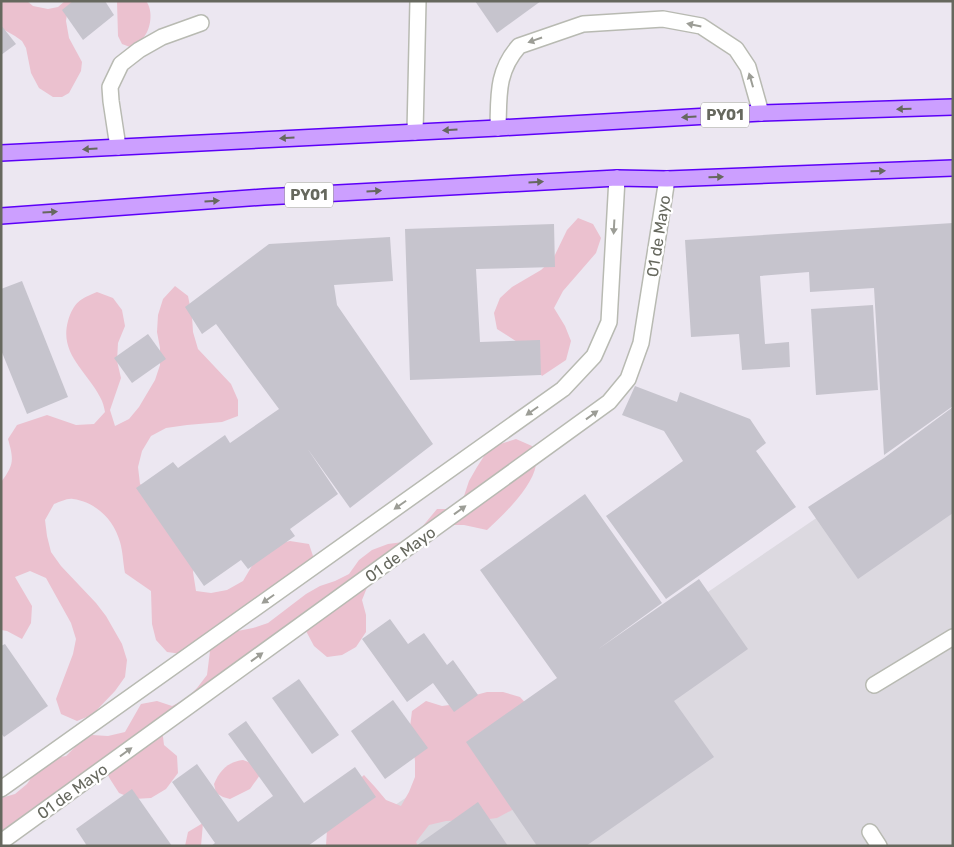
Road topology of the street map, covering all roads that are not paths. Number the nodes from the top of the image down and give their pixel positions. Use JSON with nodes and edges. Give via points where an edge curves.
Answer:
{"nodes":[{"id":1,"x":418,"y":1,"type":"edge"},
{"id":2,"x":201,"y":23,"type":"dead end"},
{"id":3,"x":953,"y":107,"type":"edge"},
{"id":4,"x":761,"y":113,"type":"junction"},
{"id":5,"x":498,"y":128,"type":"junction"},
{"id":6,"x":415,"y":132,"type":"junction"},
{"id":7,"x":118,"y":147,"type":"junction"},
{"id":8,"x":1,"y":153,"type":"edge"},
{"id":9,"x":953,"y":168,"type":"edge"},
{"id":10,"x":617,"y":178,"type":"junction"},
{"id":11,"x":667,"y":179,"type":"junction"},
{"id":12,"x":1,"y":216,"type":"edge"},
{"id":13,"x":953,"y":637,"type":"edge"},
{"id":14,"x":874,"y":685,"type":"dead end"},
{"id":15,"x":1,"y":789,"type":"edge"},
{"id":16,"x":870,"y":832,"type":"dead end"},
{"id":17,"x":1,"y":842,"type":"edge"},
{"id":18,"x":879,"y":846,"type":"edge"}],
"edges":[{"from":1,"to":6,"type":"street"},
{"from":2,"to":7,"type":"street","via":[[162,37],[121,64],[110,87]]},
{"from":3,"to":4,"type":"highway","number":"PY01","one_way":true},
{"from":4,"to":5,"type":"highway","number":"PY01","one_way":true},
{"from":4,"to":5,"type":"street","one_way":true,"via":[[748,67],[736,49],[701,26],[663,20],[625,21],[583,24],[518,46],[511,54],[500,84]]},
{"from":5,"to":6,"type":"highway","number":"PY01","one_way":true},
{"from":6,"to":7,"type":"highway","number":"PY01","one_way":true},
{"from":7,"to":8,"type":"highway","number":"PY01","one_way":true},
{"from":11,"to":9,"type":"highway","number":"PY01","one_way":true},
{"from":10,"to":11,"type":"highway","number":"PY01"},
{"from":12,"to":10,"type":"highway","number":"PY01","one_way":true,"via":[[264,197]]},
{"from":10,"to":15,"type":"street","one_way":true,"via":[[609,322],[594,356],[563,389]]},
{"from":17,"to":11,"type":"street","name":"01 de Mayo","one_way":true,"via":[[609,402],[628,379],[641,343]]},
{"from":13,"to":14,"type":"street"},
{"from":16,"to":18,"type":"street"}]}
